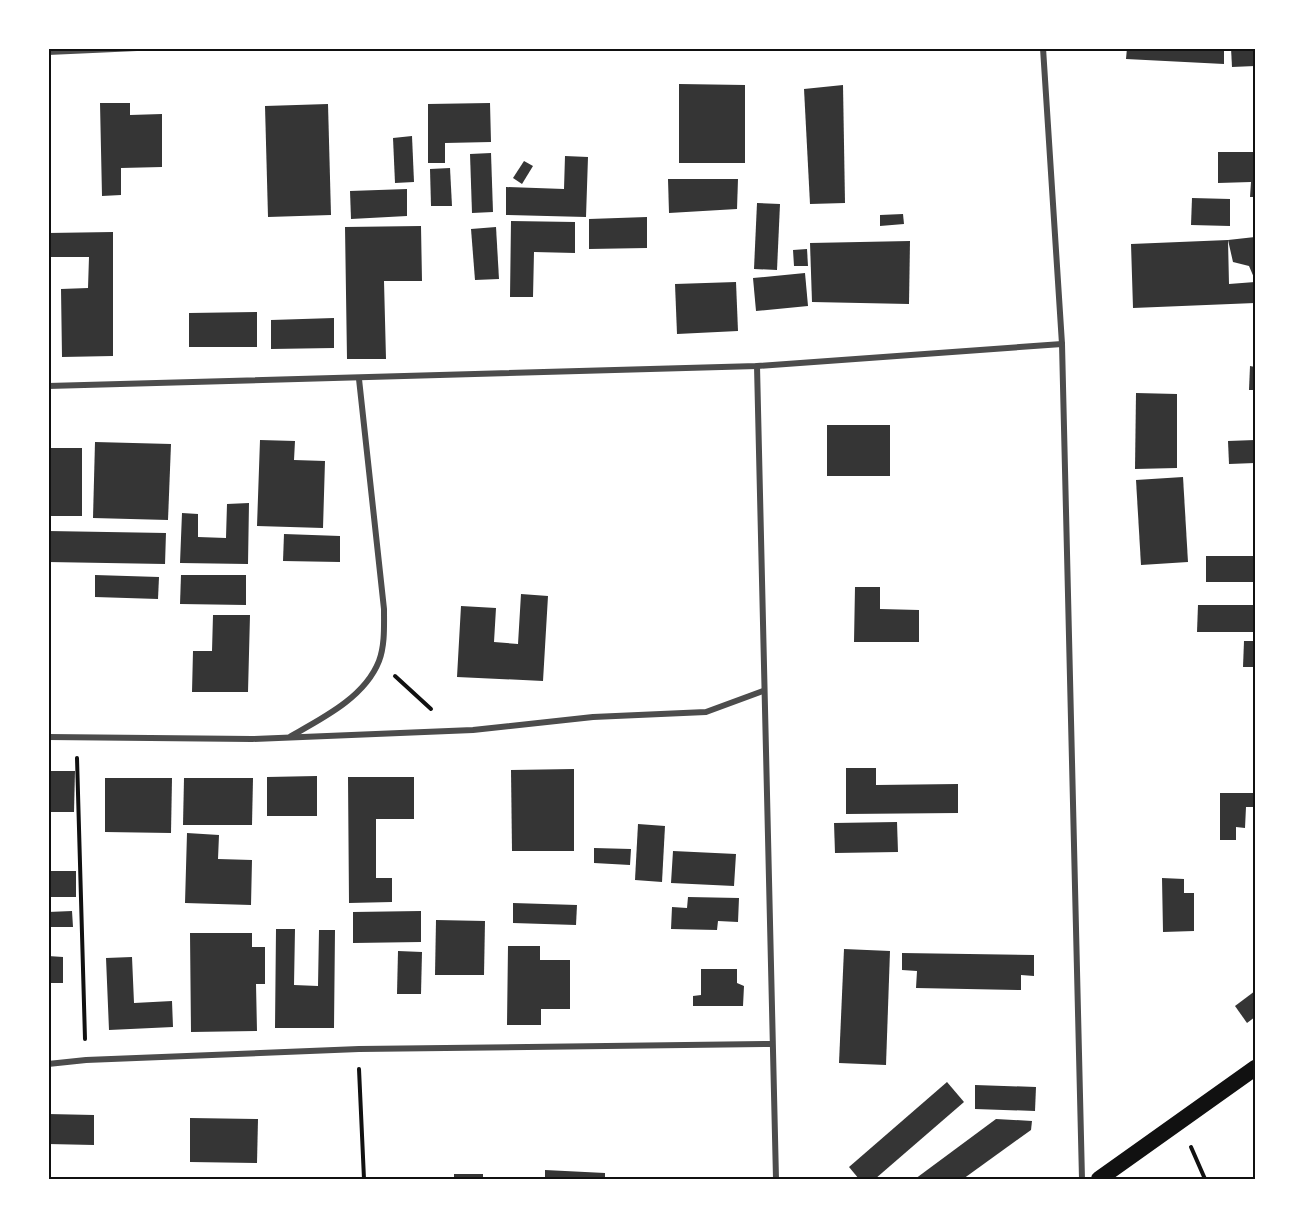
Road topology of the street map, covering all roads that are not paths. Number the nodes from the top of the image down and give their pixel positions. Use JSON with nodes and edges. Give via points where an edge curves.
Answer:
{"nodes":[{"id":1,"x":137,"y":48,"type":"edge"},
{"id":2,"x":1043,"y":48,"type":"edge"},
{"id":3,"x":48,"y":52,"type":"edge"},
{"id":4,"x":1062,"y":344,"type":"junction"},
{"id":5,"x":757,"y":366,"type":"junction"},
{"id":6,"x":358,"y":380,"type":"junction"},
{"id":7,"x":48,"y":386,"type":"edge"},
{"id":8,"x":763,"y":691,"type":"junction"},
{"id":9,"x":291,"y":736,"type":"junction"},
{"id":10,"x":48,"y":737,"type":"edge"},
{"id":11,"x":772,"y":1044,"type":"junction"},
{"id":12,"x":48,"y":1064,"type":"edge"},
{"id":13,"x":1255,"y":1068,"type":"edge"},
{"id":14,"x":776,"y":1179,"type":"edge"},
{"id":15,"x":1082,"y":1179,"type":"edge"},
{"id":16,"x":1099,"y":1179,"type":"edge"}],
"edges":[{"from":1,"to":3,"type":"street"},
{"from":2,"to":4,"type":"street"},
{"from":4,"to":5,"type":"street"},
{"from":4,"to":15,"type":"street"},
{"from":5,"to":6,"type":"street"},
{"from":5,"to":8,"type":"street"},
{"from":6,"to":7,"type":"street"},
{"from":6,"to":9,"type":"street","via":[[384,637],[378,662],[361,687],[336,710]]},
{"from":8,"to":9,"type":"street","via":[[706,712],[593,717],[473,730]]},
{"from":8,"to":11,"type":"street"},
{"from":9,"to":10,"type":"street"},
{"from":11,"to":12,"type":"street","via":[[358,1049]]},
{"from":11,"to":14,"type":"street"},
{"from":13,"to":16,"type":"highway"}]}
